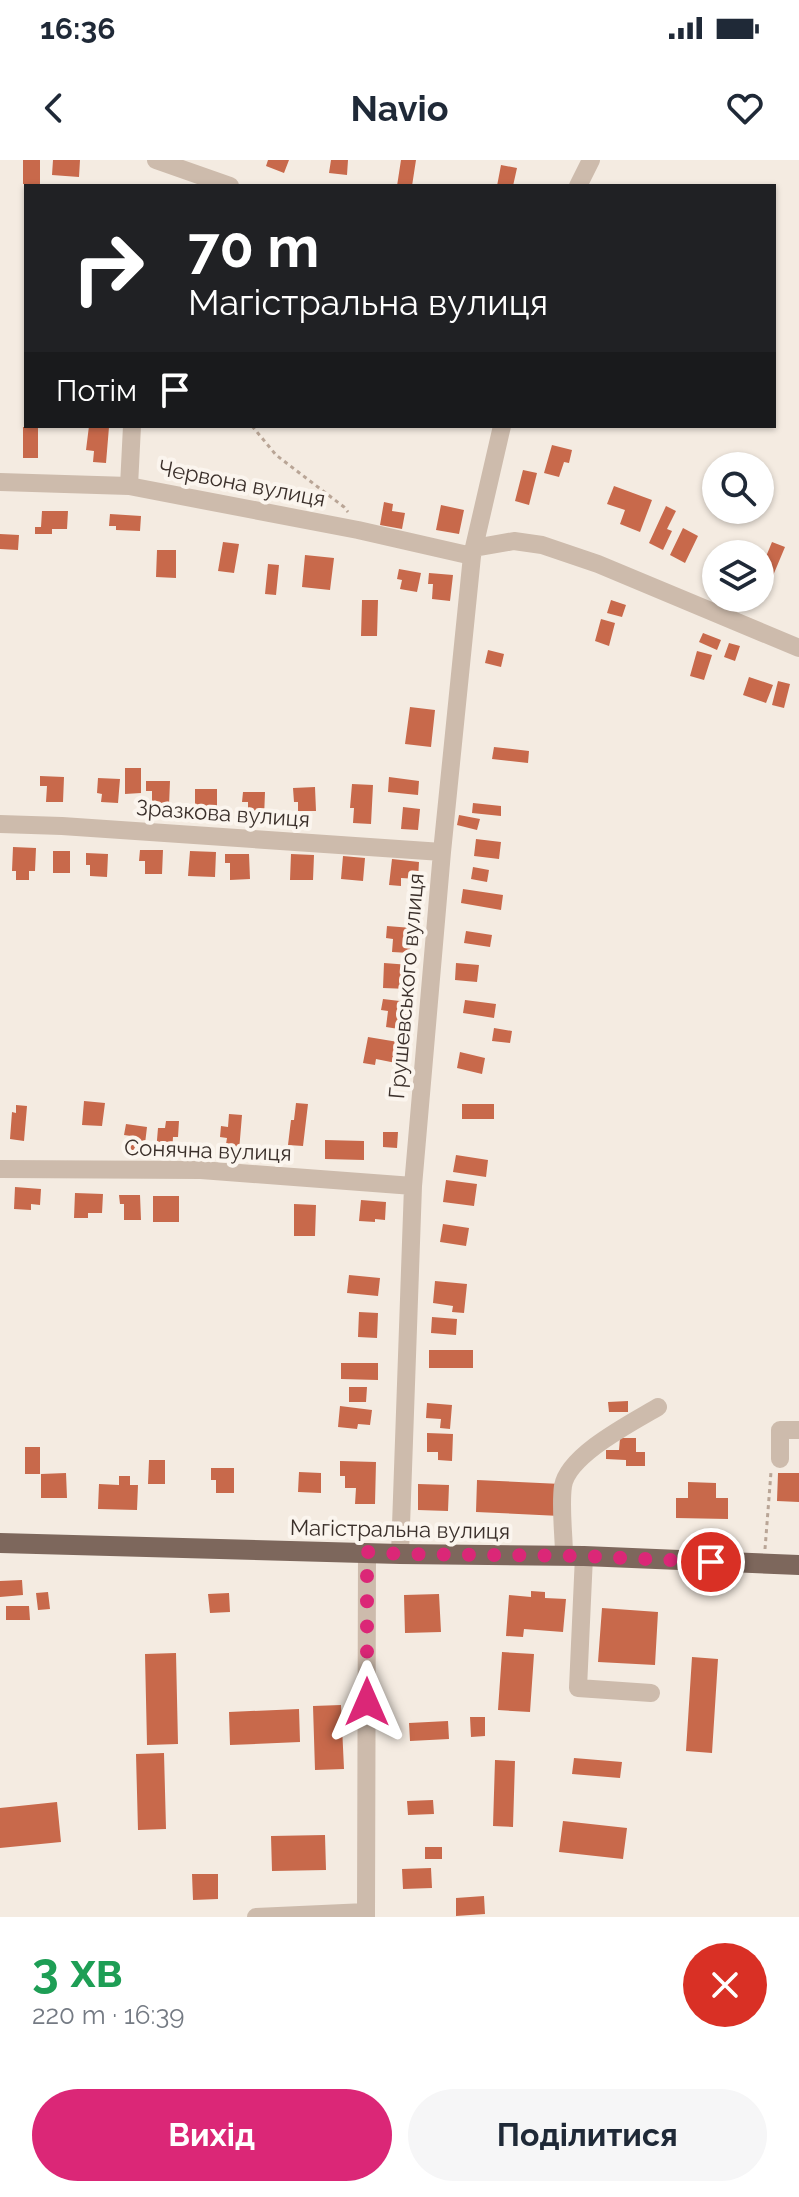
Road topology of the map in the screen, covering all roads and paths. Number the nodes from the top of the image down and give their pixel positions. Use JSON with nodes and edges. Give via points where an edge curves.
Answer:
{"nodes":[{"id":1,"x":156,"y":160,"type":"edge"},
{"id":2,"x":591,"y":160,"type":"edge"},
{"id":3,"x":224,"y":184,"type":"edge"},
{"id":4,"x":579,"y":184,"type":"edge"},
{"id":5,"x":132,"y":428,"type":"edge"},
{"id":6,"x":254,"y":428,"type":"edge"},
{"id":7,"x":502,"y":428,"type":"edge"},
{"id":8,"x":0,"y":482,"type":"edge"},
{"id":9,"x":129,"y":486,"type":"junction"},
{"id":10,"x":358,"y":530,"type":"junction"},
{"id":11,"x":473,"y":552,"type":"junction"},
{"id":12,"x":799,"y":648,"type":"edge"},
{"id":13,"x":0,"y":824,"type":"edge"},
{"id":14,"x":442,"y":852,"type":"junction"},
{"id":15,"x":0,"y":1169,"type":"edge"},
{"id":16,"x":413,"y":1186,"type":"junction"},
{"id":17,"x":658,"y":1407,"type":"dead end"},
{"id":18,"x":799,"y":1430,"type":"edge"},
{"id":19,"x":780,"y":1459,"type":"joint"},
{"id":20,"x":0,"y":1543,"type":"edge"},
{"id":21,"x":367,"y":1552,"type":"junction"},
{"id":22,"x":400,"y":1554,"type":"junction"},
{"id":23,"x":574,"y":1556,"type":"junction"},
{"id":24,"x":753,"y":1564,"type":"junction"},
{"id":25,"x":799,"y":1565,"type":"edge"},
{"id":26,"x":651,"y":1693,"type":"dead end"},
{"id":27,"x":366,"y":1914,"type":"edge"},
{"id":28,"x":256,"y":1917,"type":"edge"}],
"edges":[{"from":1,"to":3,"type":"street"},
{"from":2,"to":4,"type":"street"},
{"from":5,"to":9,"type":"street"},
{"from":6,"to":10,"type":"path","via":[[276,455],[344,507]]},
{"from":7,"to":11,"type":"street","name":"Грушевського вулиця"},
{"from":8,"to":9,"type":"street","name":"Червона вулиця"},
{"from":9,"to":10,"type":"street","name":"Червона вулиця"},
{"from":10,"to":11,"type":"street","name":"Червона вулиця"},
{"from":11,"to":12,"type":"street","name":"Червона вулиця","via":[[514,541],[542,545]]},
{"from":11,"to":14,"type":"street","name":"Грушевського вулиця"},
{"from":13,"to":14,"type":"street","name":"Зразкова вулиця"},
{"from":14,"to":16,"type":"street","name":"Грушевського вулиця"},
{"from":15,"to":16,"type":"street","name":"Сонячна вулиця","via":[[201,1170]]},
{"from":16,"to":22,"type":"street","name":"Грушевського вулиця"},
{"from":17,"to":23,"type":"street","via":[[583,1455],[568,1471],[563,1486]]},
{"from":18,"to":19,"type":"street","via":[[780,1430]]},
{"from":19,"to":24,"type":"path","via":[[771,1470]]},
{"from":20,"to":21,"type":"main road","name":"Магістральна вулиця"},
{"from":21,"to":22,"type":"main road","name":"Магістральна вулиця"},
{"from":21,"to":27,"type":"street"},
{"from":22,"to":23,"type":"main road","name":"Магістральна вулиця"},
{"from":23,"to":24,"type":"main road","name":"Магістральна вулиця"},
{"from":23,"to":26,"type":"street","via":[[578,1688]]},
{"from":24,"to":25,"type":"main road","name":"Магістральна вулиця"},
{"from":27,"to":28,"type":"street"}]}
